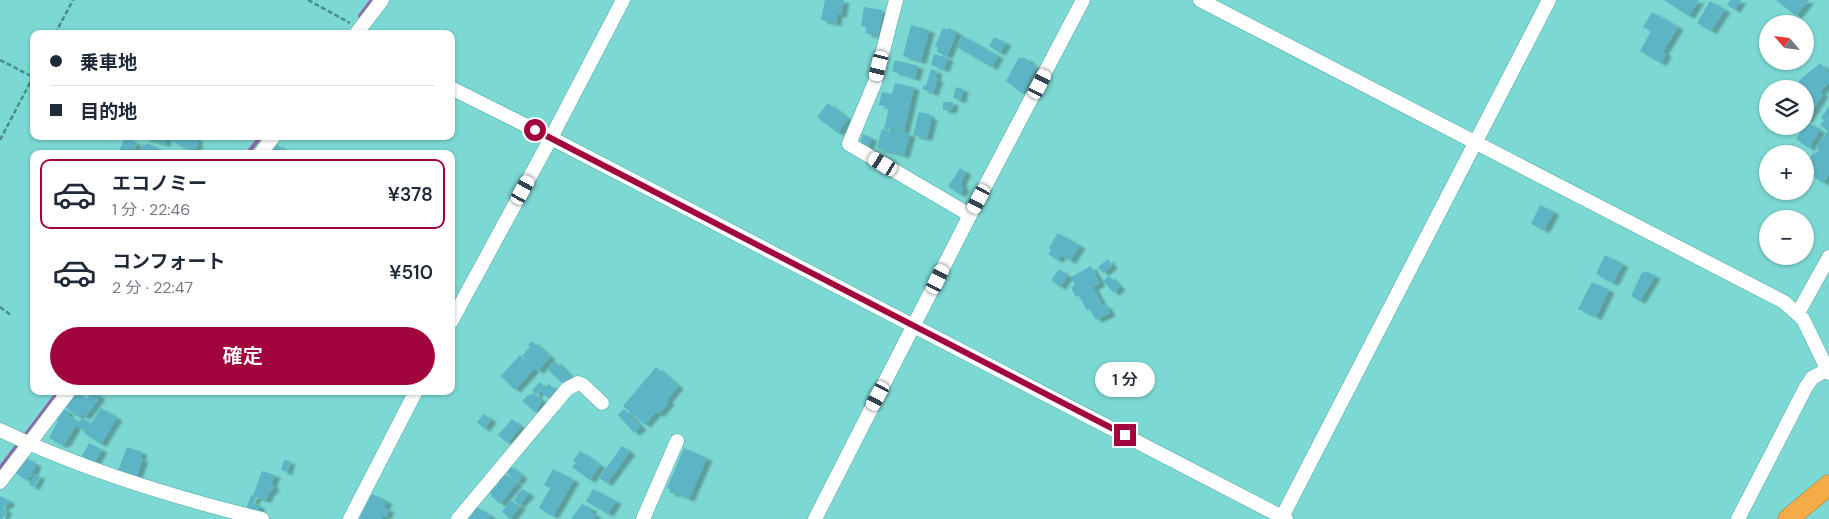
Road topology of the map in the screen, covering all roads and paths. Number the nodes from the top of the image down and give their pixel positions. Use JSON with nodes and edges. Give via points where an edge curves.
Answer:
{"nodes":[{"id":1,"x":73,"y":0,"type":"edge"},
{"id":2,"x":308,"y":0,"type":"edge"},
{"id":3,"x":382,"y":0,"type":"edge"},
{"id":4,"x":623,"y":0,"type":"edge"},
{"id":5,"x":896,"y":0,"type":"edge"},
{"id":6,"x":1083,"y":0,"type":"edge"},
{"id":7,"x":1200,"y":0,"type":"edge"},
{"id":8,"x":1550,"y":0,"type":"edge"},
{"id":9,"x":57,"y":30,"type":"edge"},
{"id":10,"x":358,"y":30,"type":"edge"},
{"id":11,"x":362,"y":30,"type":"edge"},
{"id":12,"x":0,"y":60,"type":"edge"},
{"id":13,"x":30,"y":75,"type":"edge"},
{"id":14,"x":30,"y":82,"type":"edge"},
{"id":15,"x":455,"y":90,"type":"edge"},
{"id":16,"x":551,"y":138,"type":"junction"},
{"id":17,"x":0,"y":140,"type":"edge"},
{"id":18,"x":271,"y":140,"type":"edge"},
{"id":19,"x":1476,"y":142,"type":"junction"},
{"id":20,"x":263,"y":150,"type":"edge"},
{"id":21,"x":970,"y":215,"type":"junction"},
{"id":22,"x":1829,"y":257,"type":"edge"},
{"id":23,"x":0,"y":307,"type":"edge"},
{"id":24,"x":1798,"y":313,"type":"junction"},
{"id":25,"x":455,"y":315,"type":"edge"},
{"id":26,"x":12,"y":316,"type":"dead end"},
{"id":27,"x":915,"y":326,"type":"junction"},
{"id":28,"x":1828,"y":371,"type":"edge"},
{"id":29,"x":66,"y":395,"type":"edge"},
{"id":30,"x":414,"y":395,"type":"edge"},
{"id":31,"x":602,"y":403,"type":"dead end"},
{"id":32,"x":0,"y":430,"type":"edge"},
{"id":33,"x":677,"y":441,"type":"dead end"},
{"id":34,"x":29,"y":444,"type":"junction"},
{"id":35,"x":0,"y":482,"type":"edge"},
{"id":36,"x":1829,"y":485,"type":"edge"},
{"id":37,"x":1283,"y":518,"type":"edge"},
{"id":38,"x":262,"y":519,"type":"edge"},
{"id":39,"x":350,"y":519,"type":"edge"},
{"id":40,"x":458,"y":519,"type":"edge"},
{"id":41,"x":643,"y":519,"type":"edge"},
{"id":42,"x":815,"y":519,"type":"edge"},
{"id":43,"x":1738,"y":519,"type":"edge"},
{"id":44,"x":1788,"y":519,"type":"edge"}],
"edges":[{"from":1,"to":9,"type":"path"},
{"from":2,"to":10,"type":"path"},
{"from":3,"to":11,"type":"street"},
{"from":4,"to":16,"type":"street"},
{"from":5,"to":21,"type":"street","via":[[875,82],[849,144]]},
{"from":6,"to":21,"type":"street"},
{"from":7,"to":19,"type":"street"},
{"from":8,"to":19,"type":"street"},
{"from":12,"to":13,"type":"path"},
{"from":14,"to":17,"type":"path"},
{"from":15,"to":16,"type":"street"},
{"from":16,"to":25,"type":"street"},
{"from":16,"to":27,"type":"street"},
{"from":18,"to":20,"type":"street"},
{"from":19,"to":24,"type":"street","via":[[1784,302]]},
{"from":19,"to":37,"type":"street"},
{"from":21,"to":27,"type":"street"},
{"from":22,"to":24,"type":"street"},
{"from":23,"to":26,"type":"path"},
{"from":24,"to":28,"type":"street"},
{"from":27,"to":37,"type":"street"},
{"from":27,"to":42,"type":"street"},
{"from":28,"to":43,"type":"street","via":[[1812,378]]},
{"from":29,"to":34,"type":"street"},
{"from":30,"to":39,"type":"street"},
{"from":31,"to":40,"type":"street","via":[[583,385],[578,383],[567,388]]},
{"from":32,"to":34,"type":"street"},
{"from":33,"to":41,"type":"street"},
{"from":34,"to":35,"type":"street"},
{"from":34,"to":38,"type":"street","via":[[118,479]]},
{"from":36,"to":44,"type":"highway"}]}
